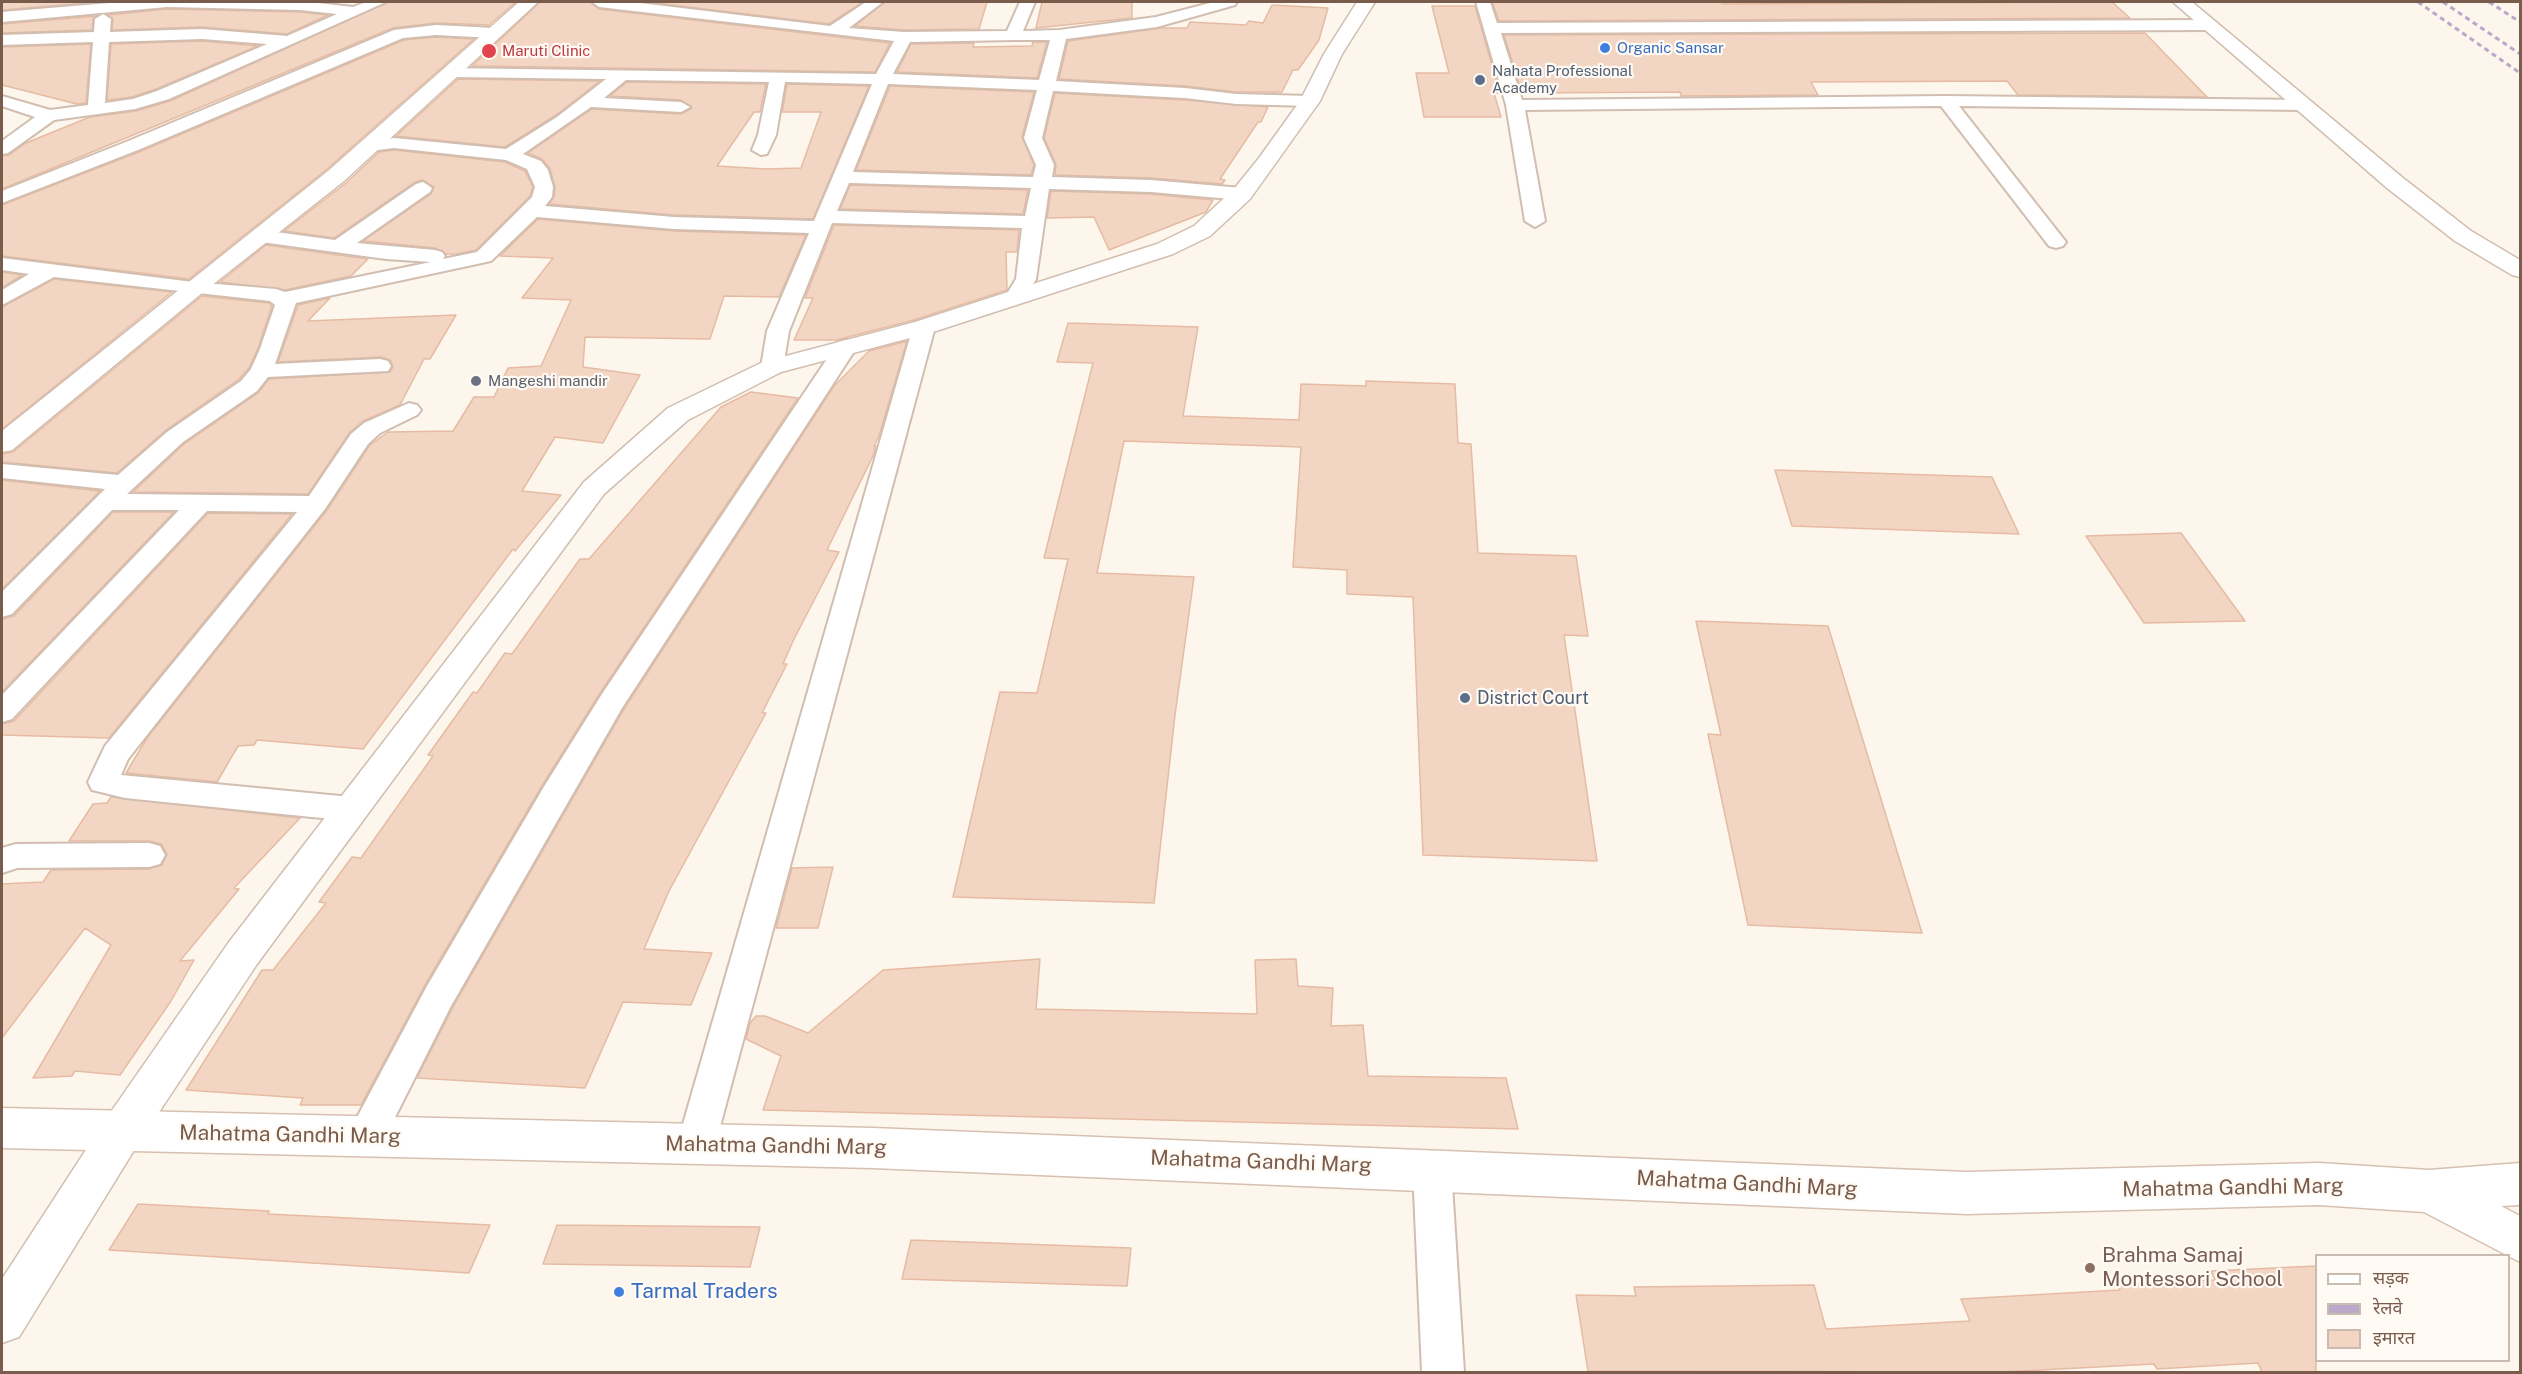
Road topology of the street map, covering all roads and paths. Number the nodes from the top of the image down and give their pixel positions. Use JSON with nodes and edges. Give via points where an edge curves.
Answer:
{"nodes":[{"id":1,"x":378,"y":2,"type":"edge"},
{"id":2,"x":529,"y":2,"type":"edge"},
{"id":3,"x":599,"y":2,"type":"edge"},
{"id":4,"x":876,"y":2,"type":"edge"},
{"id":5,"x":1027,"y":2,"type":"edge"},
{"id":6,"x":1153,"y":2,"type":"edge"},
{"id":7,"x":1230,"y":2,"type":"edge"},
{"id":8,"x":1366,"y":2,"type":"edge"},
{"id":9,"x":1483,"y":2,"type":"edge"},
{"id":10,"x":2182,"y":2,"type":"edge"},
{"id":11,"x":624,"y":3,"type":"edge"},
{"id":12,"x":659,"y":4,"type":"edge"},
{"id":13,"x":104,"y":5,"type":"edge"},
{"id":14,"x":1734,"y":9,"type":"dead end"},
{"id":15,"x":355,"y":12,"type":"junction"},
{"id":16,"x":2,"y":17,"type":"edge"},
{"id":17,"x":1157,"y":22,"type":"junction"},
{"id":18,"x":2209,"y":24,"type":"junction"},
{"id":19,"x":1744,"y":25,"type":"junction"},
{"id":20,"x":1490,"y":27,"type":"junction"},
{"id":21,"x":833,"y":31,"type":"junction"},
{"id":22,"x":494,"y":33,"type":"junction"},
{"id":23,"x":1059,"y":35,"type":"junction"},
{"id":24,"x":1013,"y":36,"type":"junction"},
{"id":25,"x":102,"y":37,"type":"junction"},
{"id":26,"x":904,"y":37,"type":"junction"},
{"id":27,"x":2,"y":40,"type":"edge"},
{"id":28,"x":289,"y":41,"type":"junction"},
{"id":29,"x":452,"y":72,"type":"junction"},
{"id":30,"x":622,"y":75,"type":"junction"},
{"id":31,"x":778,"y":77,"type":"junction"},
{"id":32,"x":882,"y":79,"type":"junction"},
{"id":33,"x":1049,"y":84,"type":"junction"},
{"id":34,"x":2,"y":101,"type":"edge"},
{"id":35,"x":1310,"y":101,"type":"junction"},
{"id":36,"x":1946,"y":101,"type":"junction"},
{"id":37,"x":588,"y":102,"type":"junction"},
{"id":38,"x":1515,"y":105,"type":"junction"},
{"id":39,"x":2304,"y":105,"type":"junction"},
{"id":40,"x":681,"y":107,"type":"dead end"},
{"id":41,"x":96,"y":109,"type":"junction"},
{"id":42,"x":49,"y":116,"type":"junction"},
{"id":43,"x":370,"y":146,"type":"junction"},
{"id":44,"x":2,"y":149,"type":"edge"},
{"id":45,"x":761,"y":150,"type":"dead end"},
{"id":46,"x":509,"y":155,"type":"junction"},
{"id":47,"x":843,"y":177,"type":"junction"},
{"id":48,"x":1043,"y":183,"type":"junction"},
{"id":49,"x":423,"y":188,"type":"dead end"},
{"id":50,"x":1242,"y":194,"type":"junction"},
{"id":51,"x":2,"y":197,"type":"edge"},
{"id":52,"x":532,"y":211,"type":"junction"},
{"id":53,"x":1535,"y":221,"type":"dead end"},
{"id":54,"x":823,"y":222,"type":"junction"},
{"id":55,"x":1033,"y":222,"type":"junction"},
{"id":56,"x":261,"y":236,"type":"junction"},
{"id":57,"x":2056,"y":242,"type":"dead end"},
{"id":58,"x":340,"y":246,"type":"junction"},
{"id":59,"x":482,"y":263,"type":"junction"},
{"id":60,"x":2,"y":264,"type":"edge"},
{"id":61,"x":50,"y":270,"type":"junction"},
{"id":62,"x":2520,"y":270,"type":"edge"},
{"id":63,"x":193,"y":288,"type":"junction"},
{"id":64,"x":1016,"y":297,"type":"junction"},
{"id":65,"x":2,"y":298,"type":"edge"},
{"id":66,"x":283,"y":298,"type":"junction"},
{"id":67,"x":924,"y":327,"type":"junction"},
{"id":68,"x":846,"y":347,"type":"junction"},
{"id":69,"x":380,"y":366,"type":"dead end"},
{"id":70,"x":772,"y":367,"type":"junction"},
{"id":71,"x":261,"y":371,"type":"junction"},
{"id":72,"x":409,"y":410,"type":"dead end"},
{"id":73,"x":2,"y":444,"type":"edge"},
{"id":74,"x":2,"y":471,"type":"edge"},
{"id":75,"x":124,"y":483,"type":"junction"},
{"id":76,"x":106,"y":502,"type":"junction"},
{"id":77,"x":200,"y":503,"type":"junction"},
{"id":78,"x":316,"y":504,"type":"junction"},
{"id":79,"x":2,"y":608,"type":"edge"},
{"id":80,"x":2,"y":712,"type":"edge"},
{"id":81,"x":351,"y":809,"type":"junction"},
{"id":82,"x":149,"y":855,"type":"dead end"},
{"id":83,"x":2,"y":861,"type":"edge"},
{"id":84,"x":2,"y":1128,"type":"edge"},
{"id":85,"x":121,"y":1133,"type":"junction"},
{"id":86,"x":367,"y":1135,"type":"junction"},
{"id":87,"x":696,"y":1145,"type":"junction"},
{"id":88,"x":1432,"y":1168,"type":"junction"},
{"id":89,"x":2520,"y":1184,"type":"edge"},
{"id":90,"x":2429,"y":1191,"type":"junction"},
{"id":91,"x":2520,"y":1240,"type":"edge"},
{"id":92,"x":2,"y":1320,"type":"edge"},
{"id":93,"x":1443,"y":1372,"type":"edge"}],
"edges":[{"from":1,"to":15,"type":"street"},
{"from":2,"to":22,"type":"street"},
{"from":3,"to":11,"type":"street"},
{"from":4,"to":21,"type":"street"},
{"from":5,"to":24,"type":"street"},
{"from":6,"to":17,"type":"street"},
{"from":7,"to":17,"type":"street"},
{"from":8,"to":35,"type":"street","via":[[1333,54]]},
{"from":9,"to":20,"type":"street"},
{"from":10,"to":18,"type":"street"},
{"from":11,"to":12,"type":"street"},
{"from":12,"to":21,"type":"street"},
{"from":13,"to":15,"type":"street","via":[[238,2]]},
{"from":13,"to":16,"type":"street"},
{"from":13,"to":25,"type":"street"},
{"from":14,"to":19,"type":"street"},
{"from":15,"to":28,"type":"street"},
{"from":17,"to":23,"type":"street"},
{"from":18,"to":19,"type":"street"},
{"from":18,"to":39,"type":"street"},
{"from":19,"to":20,"type":"street"},
{"from":20,"to":38,"type":"street"},
{"from":21,"to":26,"type":"street"},
{"from":22,"to":29,"type":"street"},
{"from":22,"to":51,"type":"street","via":[[400,33]]},
{"from":23,"to":24,"type":"street"},
{"from":23,"to":33,"type":"street"},
{"from":24,"to":26,"type":"street"},
{"from":25,"to":27,"type":"street"},
{"from":25,"to":28,"type":"street","via":[[202,34]]},
{"from":25,"to":41,"type":"street"},
{"from":26,"to":32,"type":"street"},
{"from":28,"to":41,"type":"street","via":[[163,95],[135,104]]},
{"from":29,"to":30,"type":"street"},
{"from":29,"to":43,"type":"street"},
{"from":30,"to":31,"type":"street"},
{"from":30,"to":37,"type":"street"},
{"from":31,"to":32,"type":"street"},
{"from":31,"to":45,"type":"street"},
{"from":32,"to":33,"type":"street"},
{"from":32,"to":47,"type":"street"},
{"from":33,"to":35,"type":"street"},
{"from":33,"to":48,"type":"street","via":[[1033,138],[1045,165]]},
{"from":34,"to":42,"type":"street"},
{"from":35,"to":50,"type":"street"},
{"from":36,"to":38,"type":"street"},
{"from":36,"to":39,"type":"street"},
{"from":36,"to":57,"type":"street"},
{"from":37,"to":40,"type":"street"},
{"from":37,"to":46,"type":"street"},
{"from":38,"to":53,"type":"street"},
{"from":39,"to":62,"type":"street","via":[[2463,236]]},
{"from":41,"to":42,"type":"street"},
{"from":42,"to":44,"type":"street"},
{"from":43,"to":46,"type":"street","via":[[394,143]]},
{"from":43,"to":56,"type":"street"},
{"from":46,"to":52,"type":"street","via":[[539,170],[544,188]]},
{"from":47,"to":48,"type":"street"},
{"from":47,"to":54,"type":"street"},
{"from":48,"to":50,"type":"street"},
{"from":48,"to":55,"type":"street"},
{"from":49,"to":58,"type":"street"},
{"from":50,"to":64,"type":"street","via":[[1202,231],[1165,249]]},
{"from":52,"to":54,"type":"street","via":[[674,223]]},
{"from":52,"to":59,"type":"street"},
{"from":54,"to":55,"type":"street"},
{"from":54,"to":70,"type":"street","via":[[778,331]]},
{"from":55,"to":64,"type":"street","via":[[1026,279]]},
{"from":56,"to":58,"type":"street"},
{"from":56,"to":63,"type":"street"},
{"from":58,"to":59,"type":"street"},
{"from":59,"to":66,"type":"street"},
{"from":60,"to":61,"type":"street"},
{"from":61,"to":63,"type":"street"},
{"from":61,"to":65,"type":"street"},
{"from":63,"to":66,"type":"street"},
{"from":63,"to":73,"type":"street"},
{"from":64,"to":67,"type":"street"},
{"from":66,"to":71,"type":"street","via":[[286,304]]},
{"from":67,"to":68,"type":"street"},
{"from":67,"to":87,"type":"street"},
{"from":68,"to":70,"type":"street"},
{"from":68,"to":86,"type":"street","via":[[612,701],[556,793],[439,996]]},
{"from":69,"to":71,"type":"street"},
{"from":70,"to":81,"type":"street","via":[[678,414],[594,488]]},
{"from":71,"to":75,"type":"street","via":[[249,386],[176,436]]},
{"from":72,"to":78,"type":"street","via":[[359,439]]},
{"from":74,"to":75,"type":"street"},
{"from":75,"to":76,"type":"street"},
{"from":76,"to":77,"type":"street"},
{"from":76,"to":79,"type":"street"},
{"from":77,"to":78,"type":"street"},
{"from":77,"to":80,"type":"street"},
{"from":78,"to":81,"type":"street","via":[[116,754],[103,782]]},
{"from":81,"to":85,"type":"street","via":[[243,953]]},
{"from":82,"to":83,"type":"street","via":[[16,856]]},
{"from":84,"to":85,"type":"street","name":"Mahatma Gandhi Marg"},
{"from":85,"to":86,"type":"street","name":"Mahatma Gandhi Marg"},
{"from":85,"to":92,"type":"street"},
{"from":86,"to":87,"type":"street","name":"Mahatma Gandhi Marg"},
{"from":87,"to":88,"type":"street","name":"Mahatma Gandhi Marg"},
{"from":88,"to":90,"type":"street","name":"Mahatma Gandhi Marg","via":[[1967,1193],[2319,1184]]},
{"from":88,"to":93,"type":"street"},
{"from":89,"to":90,"type":"street","name":"Mahatma Gandhi Marg"},
{"from":90,"to":91,"type":"street"}]}
